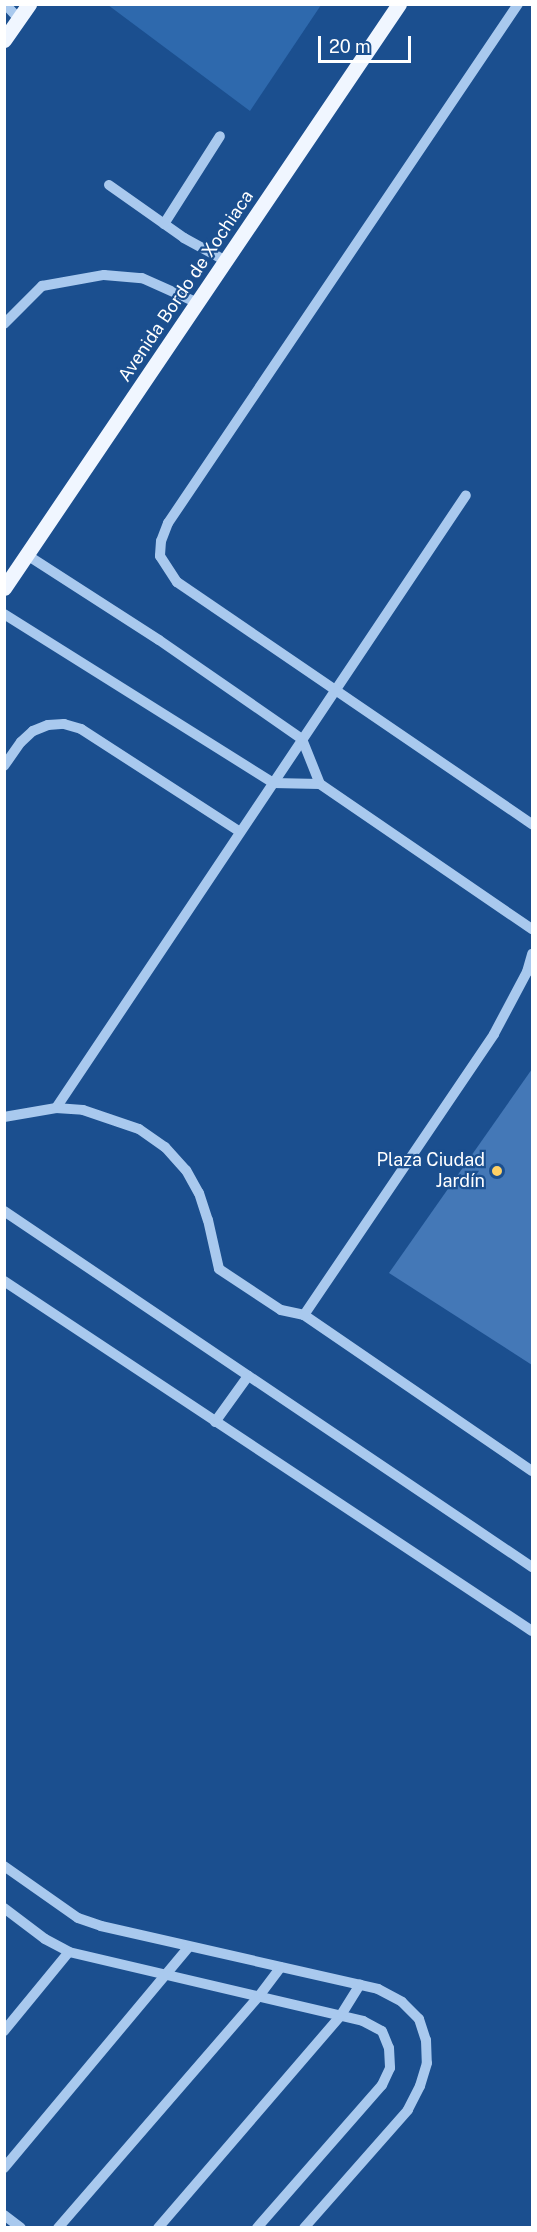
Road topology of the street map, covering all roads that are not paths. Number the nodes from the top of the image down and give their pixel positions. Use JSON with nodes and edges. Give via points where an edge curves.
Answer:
{"nodes":[{"id":1,"x":5,"y":4,"type":"edge"},
{"id":2,"x":29,"y":4,"type":"edge"},
{"id":3,"x":399,"y":4,"type":"edge"},
{"id":4,"x":518,"y":4,"type":"edge"},
{"id":5,"x":19,"y":19,"type":"junction"},
{"id":6,"x":4,"y":40,"type":"edge"},
{"id":7,"x":220,"y":136,"type":"dead end"},
{"id":8,"x":109,"y":185,"type":"dead end"},
{"id":9,"x":164,"y":224,"type":"junction"},
{"id":10,"x":226,"y":261,"type":"junction"},
{"id":11,"x":198,"y":303,"type":"junction"},
{"id":12,"x":4,"y":324,"type":"edge"},
{"id":13,"x":466,"y":495,"type":"dead end"},
{"id":14,"x":27,"y":555,"type":"junction"},
{"id":15,"x":4,"y":588,"type":"edge"},
{"id":16,"x":4,"y":614,"type":"edge"},
{"id":17,"x":336,"y":689,"type":"junction"},
{"id":18,"x":302,"y":739,"type":"junction"},
{"id":19,"x":4,"y":766,"type":"edge"},
{"id":20,"x":273,"y":783,"type":"junction"},
{"id":21,"x":320,"y":784,"type":"junction"},
{"id":22,"x":532,"y":824,"type":"edge"},
{"id":23,"x":240,"y":832,"type":"junction"},
{"id":24,"x":532,"y":929,"type":"edge"},
{"id":25,"x":532,"y":954,"type":"edge"},
{"id":26,"x":56,"y":1108,"type":"junction"},
{"id":27,"x":4,"y":1117,"type":"edge"},
{"id":28,"x":4,"y":1211,"type":"edge"},
{"id":29,"x":4,"y":1281,"type":"edge"},
{"id":30,"x":304,"y":1316,"type":"junction"},
{"id":31,"x":248,"y":1376,"type":"junction"},
{"id":32,"x":215,"y":1422,"type":"junction"},
{"id":33,"x":532,"y":1472,"type":"edge"},
{"id":34,"x":532,"y":1567,"type":"edge"},
{"id":35,"x":532,"y":1631,"type":"edge"},
{"id":36,"x":4,"y":1866,"type":"edge"},
{"id":37,"x":4,"y":1908,"type":"edge"},
{"id":38,"x":189,"y":1947,"type":"junction"},
{"id":39,"x":69,"y":1952,"type":"junction"},
{"id":40,"x":281,"y":1967,"type":"junction"},
{"id":41,"x":168,"y":1975,"type":"junction"},
{"id":42,"x":360,"y":1985,"type":"junction"},
{"id":43,"x":259,"y":1996,"type":"junction"},
{"id":44,"x":341,"y":2016,"type":"junction"},
{"id":45,"x":4,"y":2031,"type":"edge"},
{"id":46,"x":4,"y":2168,"type":"edge"},
{"id":47,"x":4,"y":2214,"type":"edge"},
{"id":48,"x":21,"y":2228,"type":"edge"},
{"id":49,"x":58,"y":2228,"type":"edge"},
{"id":50,"x":158,"y":2228,"type":"edge"},
{"id":51,"x":256,"y":2228,"type":"edge"},
{"id":52,"x":304,"y":2228,"type":"edge"}],
"edges":[{"from":1,"to":5,"type":"street"},
{"from":2,"to":5,"type":"main road"},
{"from":3,"to":10,"type":"main road","name":"Avenida Bordo de Xochiaca"},
{"from":4,"to":17,"type":"street","via":[[168,523],[161,541],[160,556],[177,582]]},
{"from":5,"to":6,"type":"main road"},
{"from":7,"to":9,"type":"street"},
{"from":8,"to":9,"type":"street"},
{"from":9,"to":10,"type":"street"},
{"from":10,"to":11,"type":"main road","name":"Avenida Bordo de Xochiaca"},
{"from":11,"to":12,"type":"street","via":[[142,278],[104,275],[42,286]]},
{"from":11,"to":14,"type":"main road","name":"Avenida Bordo de Xochiaca"},
{"from":13,"to":17,"type":"street"},
{"from":14,"to":15,"type":"main road","name":"Avenida Bordo de Xochiaca"},
{"from":14,"to":18,"type":"street"},
{"from":16,"to":20,"type":"street"},
{"from":17,"to":18,"type":"street"},
{"from":17,"to":22,"type":"street"},
{"from":18,"to":20,"type":"street"},
{"from":18,"to":21,"type":"street"},
{"from":19,"to":23,"type":"street","via":[[33,731],[64,724],[81,729]]},
{"from":20,"to":21,"type":"street"},
{"from":20,"to":23,"type":"street"},
{"from":21,"to":24,"type":"street"},
{"from":23,"to":26,"type":"street"},
{"from":25,"to":30,"type":"street","via":[[527,972],[494,1034]]},
{"from":26,"to":27,"type":"street"},
{"from":26,"to":30,"type":"street","via":[[113,1118],[139,1129],[165,1147],[186,1170],[199,1193],[219,1269],[281,1310]]},
{"from":28,"to":31,"type":"street"},
{"from":29,"to":32,"type":"street"},
{"from":30,"to":33,"type":"street"},
{"from":31,"to":32,"type":"street"},
{"from":31,"to":34,"type":"street"},
{"from":32,"to":35,"type":"street"},
{"from":36,"to":38,"type":"street","via":[[78,1918]]},
{"from":37,"to":39,"type":"street"},
{"from":38,"to":40,"type":"street"},
{"from":38,"to":41,"type":"street"},
{"from":39,"to":41,"type":"street"},
{"from":39,"to":45,"type":"street"},
{"from":40,"to":42,"type":"street"},
{"from":40,"to":43,"type":"street"},
{"from":41,"to":43,"type":"street"},
{"from":41,"to":46,"type":"street"},
{"from":42,"to":44,"type":"street"},
{"from":42,"to":52,"type":"street","via":[[378,1989],[402,2002],[418,2019],[426,2040],[427,2063],[408,2110]]},
{"from":43,"to":44,"type":"street"},
{"from":43,"to":49,"type":"street"},
{"from":44,"to":50,"type":"street"},
{"from":44,"to":51,"type":"street","via":[[382,2031],[389,2048],[390,2068],[382,2085]]},
{"from":47,"to":48,"type":"street"}]}
